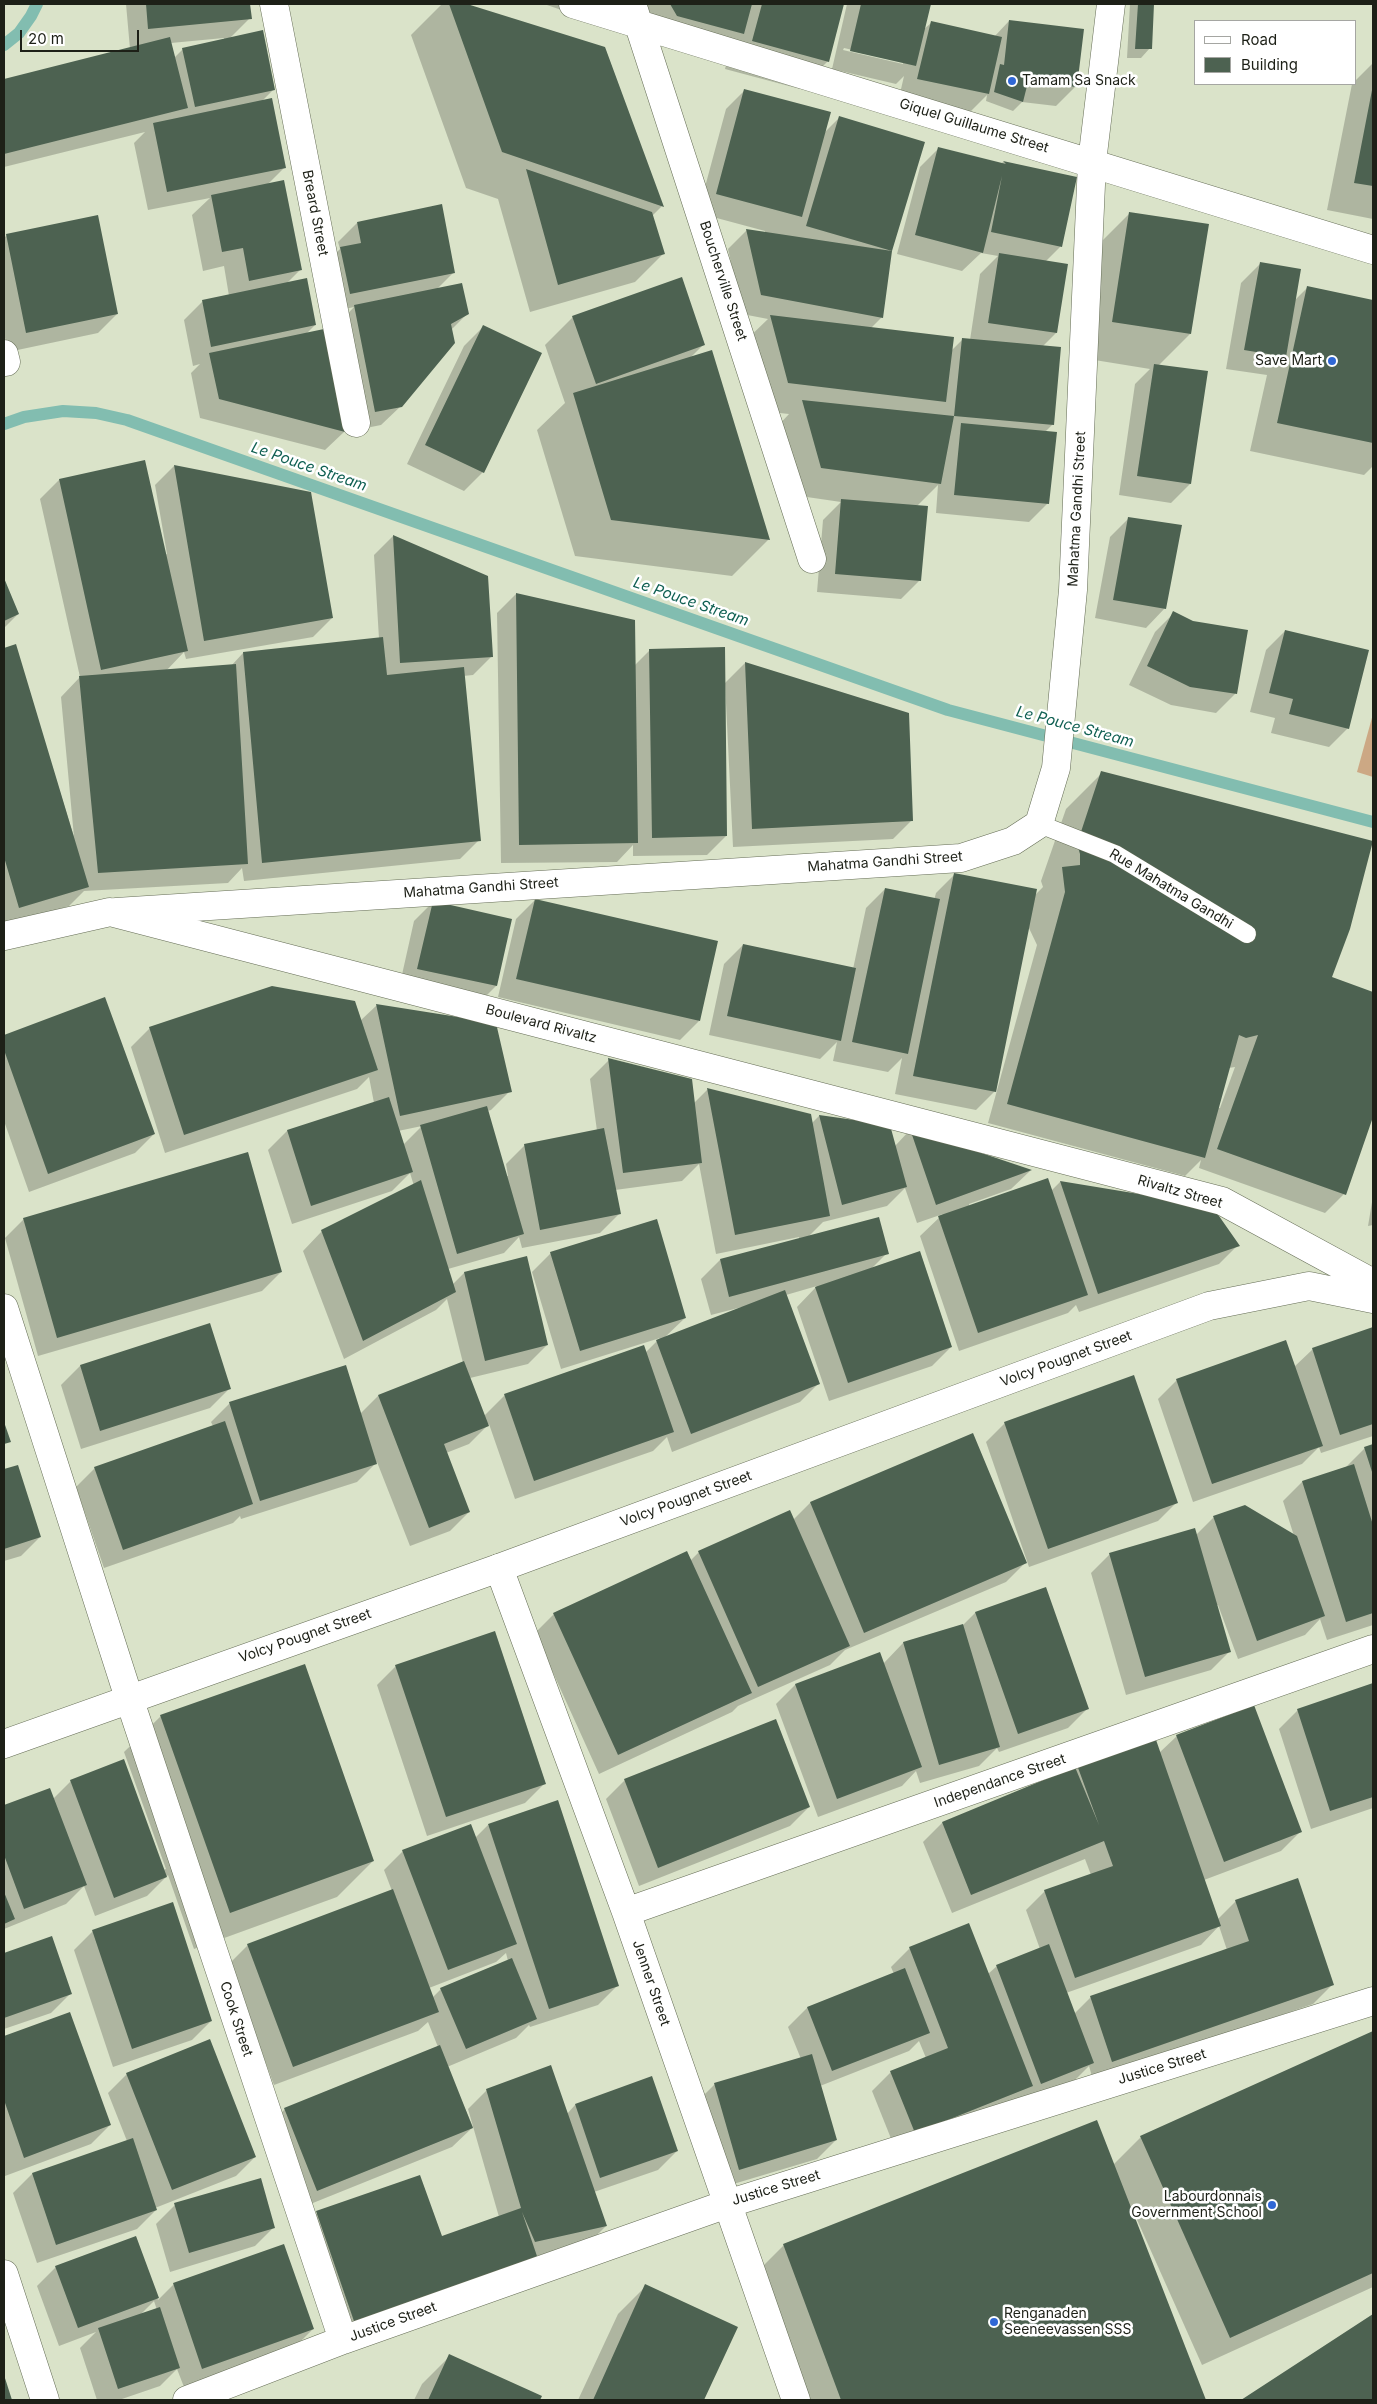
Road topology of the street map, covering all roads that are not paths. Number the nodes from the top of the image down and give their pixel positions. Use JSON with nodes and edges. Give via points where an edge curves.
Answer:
{"nodes":[{"id":1,"x":274,"y":4,"type":"edge"},
{"id":2,"x":574,"y":4,"type":"edge"},
{"id":3,"x":1111,"y":4,"type":"edge"},
{"id":4,"x":636,"y":13,"type":"edge"},
{"id":5,"x":1092,"y":162,"type":"junction"},
{"id":6,"x":1373,"y":250,"type":"edge"},
{"id":7,"x":356,"y":423,"type":"dead end"},
{"id":8,"x":812,"y":559,"type":"dead end"},
{"id":9,"x":1039,"y":824,"type":"junction"},
{"id":10,"x":110,"y":912,"type":"junction"},
{"id":11,"x":1247,"y":934,"type":"dead end"},
{"id":12,"x":4,"y":936,"type":"edge"},
{"id":13,"x":973,"y":1137,"type":"joint"},
{"id":14,"x":1373,"y":1283,"type":"edge"},
{"id":15,"x":1373,"y":1299,"type":"edge"},
{"id":16,"x":4,"y":1308,"type":"edge"},
{"id":17,"x":499,"y":1568,"type":"junction"},
{"id":18,"x":1373,"y":1649,"type":"edge"},
{"id":19,"x":129,"y":1698,"type":"junction"},
{"id":20,"x":4,"y":1744,"type":"edge"},
{"id":21,"x":626,"y":1912,"type":"junction"},
{"id":22,"x":1373,"y":2001,"type":"edge"},
{"id":23,"x":726,"y":2204,"type":"junction"},
{"id":24,"x":4,"y":2274,"type":"edge"},
{"id":25,"x":343,"y":2340,"type":"junction"},
{"id":26,"x":45,"y":2400,"type":"edge"},
{"id":27,"x":187,"y":2400,"type":"edge"},
{"id":28,"x":796,"y":2400,"type":"edge"}],
"edges":[{"from":1,"to":7,"type":"street","name":"Breard Street"},
{"from":2,"to":4,"type":"street","name":"Giquel Guillaume Street"},
{"from":3,"to":5,"type":"street","name":"Mahatma Gandhi Street"},
{"from":4,"to":5,"type":"street","name":"Giquel Guillaume Street"},
{"from":4,"to":8,"type":"street","name":"Boucherville Street"},
{"from":5,"to":6,"type":"street","name":"Giquel Guillaume Street"},
{"from":5,"to":9,"type":"street","name":"Mahatma Gandhi Street","via":[[1073,590],[1056,768]]},
{"from":9,"to":10,"type":"street","name":"Mahatma Gandhi Street","via":[[1013,841],[961,858]]},
{"from":9,"to":11,"type":"lane","name":"Rue Mahatma Gandhi","via":[[1115,854]]},
{"from":10,"to":12,"type":"street","name":"Mahatma Gandhi Street"},
{"from":10,"to":13,"type":"street","name":"Boulevard Rivaltz"},
{"from":13,"to":14,"type":"street","name":"Rivaltz Street","via":[[1222,1201]]},
{"from":15,"to":17,"type":"street","name":"Volcy Pougnet Street","via":[[1309,1286],[1209,1306]]},
{"from":16,"to":19,"type":"street","name":"Cook Street"},
{"from":17,"to":19,"type":"street","name":"Volcy Pougnet Street"},
{"from":17,"to":21,"type":"street","name":"Jenner Street"},
{"from":18,"to":21,"type":"street","name":"Independance Street"},
{"from":19,"to":20,"type":"street","name":"Volcy Pougnet Street"},
{"from":19,"to":25,"type":"street","name":"Cook Street"},
{"from":21,"to":23,"type":"street","name":"Jenner Street"},
{"from":22,"to":23,"type":"street","name":"Justice Street"},
{"from":23,"to":25,"type":"street","name":"Justice Street"},
{"from":23,"to":28,"type":"street","name":"Jenner Street"},
{"from":24,"to":26,"type":"street"},
{"from":25,"to":27,"type":"street","name":"Justice Street"}]}
